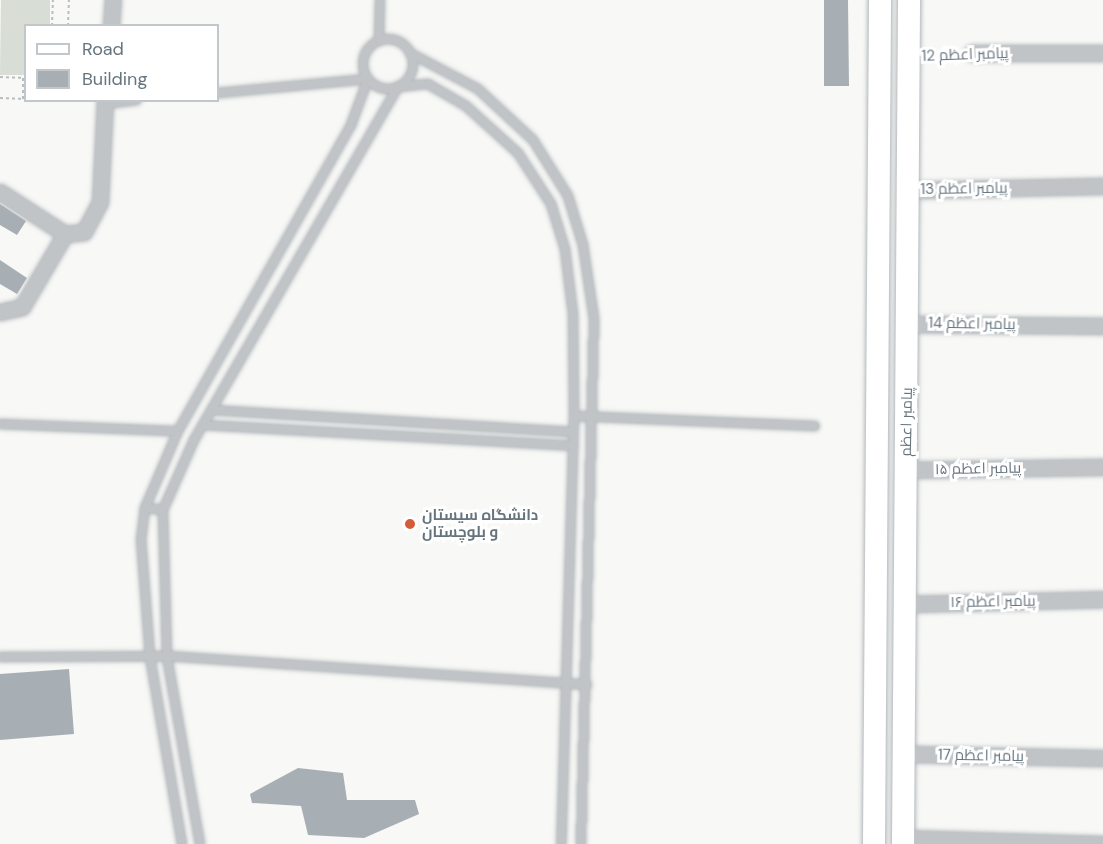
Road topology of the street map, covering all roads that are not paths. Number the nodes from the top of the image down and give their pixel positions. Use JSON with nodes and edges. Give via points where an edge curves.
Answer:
{"nodes":[{"id":1,"x":113,"y":0,"type":"edge"},
{"id":2,"x":381,"y":0,"type":"edge"},
{"id":3,"x":880,"y":0,"type":"edge"},
{"id":4,"x":909,"y":0,"type":"edge"},
{"id":5,"x":111,"y":24,"type":"edge"},
{"id":6,"x":379,"y":41,"type":"junction"},
{"id":7,"x":410,"y":53,"type":"junction"},
{"id":8,"x":972,"y":53,"type":"road end"},
{"id":9,"x":1103,"y":53,"type":"edge"},
{"id":10,"x":368,"y":79,"type":"junction"},
{"id":11,"x":398,"y":87,"type":"junction"},
{"id":12,"x":219,"y":93,"type":"edge"},
{"id":13,"x":105,"y":102,"type":"edge"},
{"id":14,"x":1103,"y":186,"type":"edge"},
{"id":15,"x":908,"y":190,"type":"junction"},
{"id":16,"x":0,"y":192,"type":"edge"},
{"id":17,"x":65,"y":234,"type":"junction"},
{"id":18,"x":0,"y":312,"type":"edge"},
{"id":19,"x":909,"y":324,"type":"junction"},
{"id":20,"x":1103,"y":326,"type":"edge"},
{"id":21,"x":212,"y":410,"type":"junction"},
{"id":22,"x":574,"y":416,"type":"junction"},
{"id":23,"x":591,"y":417,"type":"junction"},
{"id":24,"x":0,"y":424,"type":"edge"},
{"id":25,"x":203,"y":425,"type":"junction"},
{"id":26,"x":815,"y":426,"type":"dead end"},
{"id":27,"x":178,"y":431,"type":"junction"},
{"id":28,"x":573,"y":432,"type":"junction"},
{"id":29,"x":573,"y":446,"type":"junction"},
{"id":30,"x":1103,"y":467,"type":"edge"},
{"id":31,"x":906,"y":470,"type":"junction"},
{"id":32,"x":145,"y":508,"type":"junction"},
{"id":33,"x":163,"y":510,"type":"junction"},
{"id":34,"x":1103,"y":599,"type":"edge"},
{"id":35,"x":905,"y":603,"type":"junction"},
{"id":36,"x":150,"y":656,"type":"junction"},
{"id":37,"x":167,"y":656,"type":"junction"},
{"id":38,"x":0,"y":657,"type":"edge"},
{"id":39,"x":567,"y":684,"type":"junction"},
{"id":40,"x":587,"y":685,"type":"junction"},
{"id":41,"x":904,"y":754,"type":"junction"},
{"id":42,"x":1103,"y":758,"type":"edge"},
{"id":43,"x":903,"y":841,"type":"edge"},
{"id":44,"x":1065,"y":843,"type":"edge"},
{"id":45,"x":182,"y":844,"type":"edge"},
{"id":46,"x":200,"y":844,"type":"edge"},
{"id":47,"x":561,"y":844,"type":"edge"},
{"id":48,"x":581,"y":844,"type":"edge"},
{"id":49,"x":874,"y":844,"type":"edge"},
{"id":50,"x":1103,"y":844,"type":"edge"}],
"edges":[{"from":1,"to":5,"type":"street"},
{"from":2,"to":6,"type":"lane"},
{"from":3,"to":49,"type":"main road","name":"پیامبر اعظم"},
{"from":4,"to":15,"type":"main road","name":"پیامبر اعظم"},
{"from":6,"to":7,"type":"lane","via":[[393,40]]},
{"from":6,"to":10,"type":"lane","via":[[364,57]]},
{"from":7,"to":11,"type":"lane","via":[[412,69]]},
{"from":7,"to":23,"type":"lane","via":[[478,89],[510,117],[533,140],[568,196],[583,245],[593,310]]},
{"from":8,"to":9,"type":"street","name":"پیامبر اعظم 12"},
{"from":10,"to":11,"type":"lane","via":[[381,88]]},
{"from":10,"to":12,"type":"lane"},
{"from":10,"to":27,"type":"lane","via":[[351,125]]},
{"from":11,"to":21,"type":"lane"},
{"from":11,"to":22,"type":"lane","via":[[428,84],[466,106],[538,179],[558,227],[571,284]]},
{"from":13,"to":17,"type":"street","via":[[100,202],[84,232]]},
{"from":14,"to":15,"type":"street","name":"پیامبر اعظم 13"},
{"from":15,"to":19,"type":"main road","name":"پیامبر اعظم"},
{"from":16,"to":17,"type":"street"},
{"from":17,"to":18,"type":"street","via":[[22,307]]},
{"from":19,"to":20,"type":"street","name":"پیامبر اعظم 14"},
{"from":19,"to":31,"type":"main road","name":"پیامبر اعظم"},
{"from":21,"to":25,"type":"lane"},
{"from":21,"to":28,"type":"lane"},
{"from":22,"to":23,"type":"lane"},
{"from":22,"to":28,"type":"lane"},
{"from":23,"to":26,"type":"lane"},
{"from":23,"to":40,"type":"lane"},
{"from":24,"to":27,"type":"lane"},
{"from":25,"to":29,"type":"lane"},
{"from":25,"to":33,"type":"lane"},
{"from":27,"to":32,"type":"lane"},
{"from":28,"to":29,"type":"lane"},
{"from":29,"to":39,"type":"lane"},
{"from":30,"to":31,"type":"street","name":"پیامبر اعظم ۱۵"},
{"from":31,"to":35,"type":"main road","name":"پیامبر اعظم"},
{"from":32,"to":33,"type":"lane"},
{"from":32,"to":36,"type":"lane","via":[[141,540]]},
{"from":33,"to":37,"type":"lane"},
{"from":34,"to":35,"type":"street","name":"پیامبر اعظم ۱۶"},
{"from":35,"to":41,"type":"main road","name":"پیامبر اعظم"},
{"from":36,"to":37,"type":"lane"},
{"from":36,"to":38,"type":"lane"},
{"from":36,"to":45,"type":"lane"},
{"from":37,"to":39,"type":"lane"},
{"from":37,"to":46,"type":"lane"},
{"from":39,"to":40,"type":"lane"},
{"from":39,"to":47,"type":"lane"},
{"from":40,"to":48,"type":"lane"},
{"from":41,"to":42,"type":"street","name":"پیامبر اعظم 17"},
{"from":41,"to":43,"type":"main road","name":"پیامبر اعظم"},
{"from":43,"to":44,"type":"street"},
{"from":44,"to":50,"type":"street"}]}
